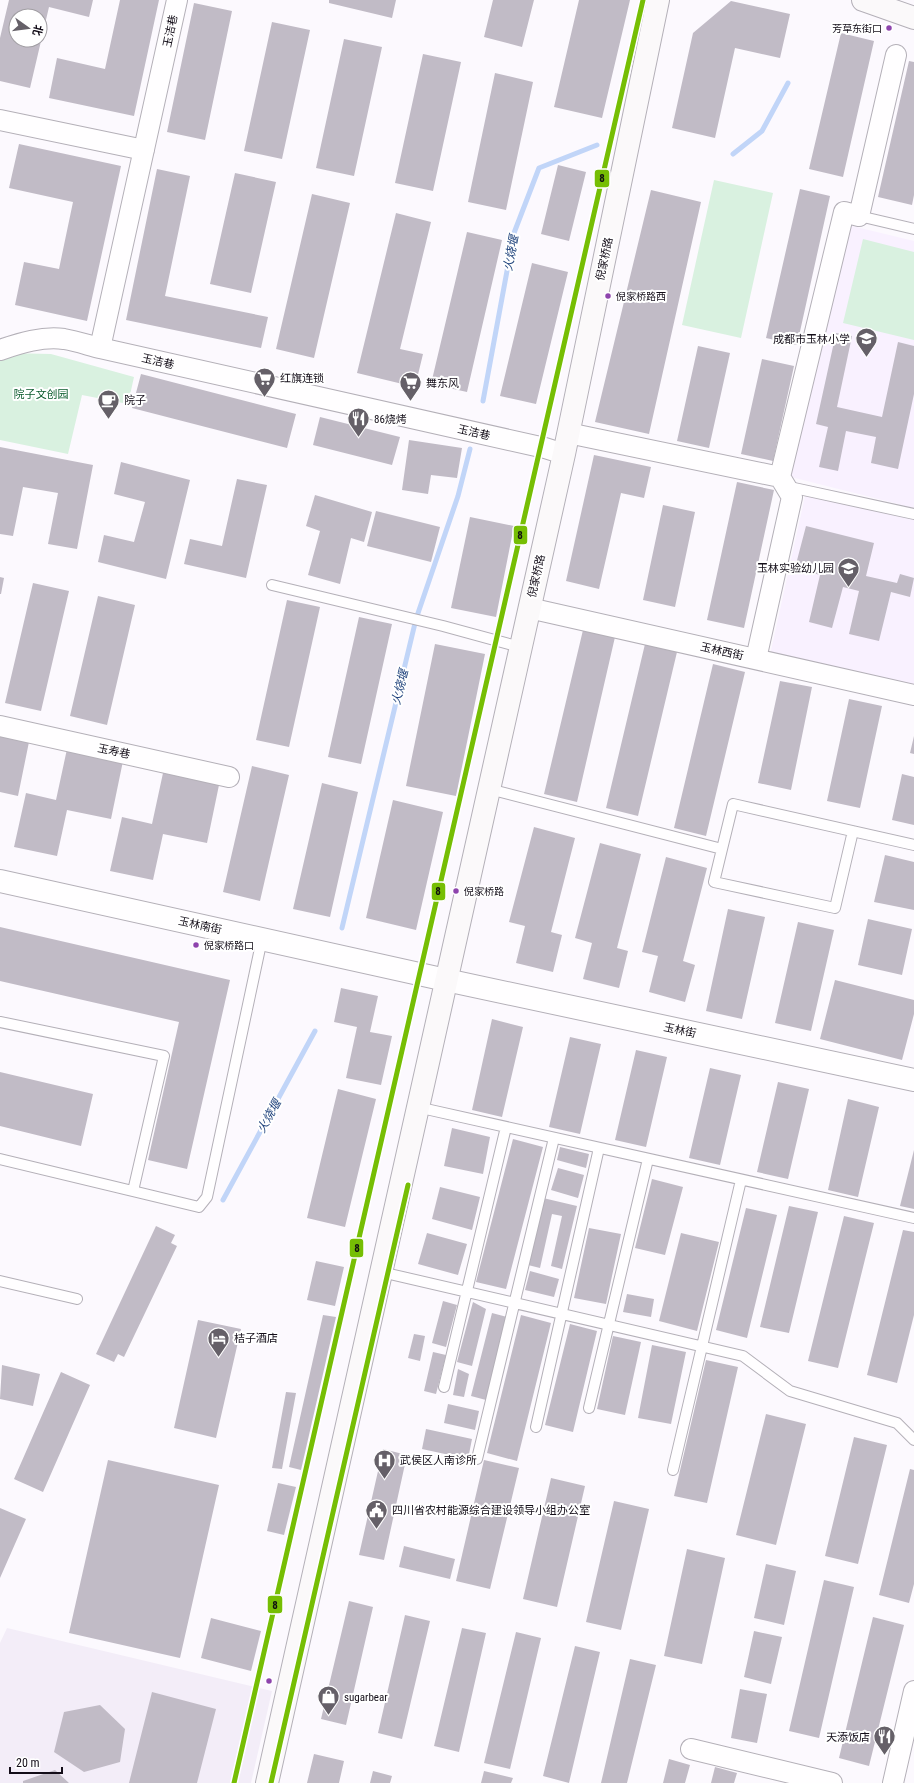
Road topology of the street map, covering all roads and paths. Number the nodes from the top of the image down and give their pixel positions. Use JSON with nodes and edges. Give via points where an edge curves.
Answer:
{"nodes":[{"id":1,"x":177,"y":0,"type":"edge"},
{"id":2,"x":658,"y":0,"type":"edge"},
{"id":3,"x":863,"y":0,"type":"edge"},
{"id":4,"x":914,"y":18,"type":"edge"},
{"id":5,"x":896,"y":55,"type":"dead end"},
{"id":6,"x":0,"y":120,"type":"edge"},
{"id":7,"x":144,"y":150,"type":"junction"},
{"id":8,"x":859,"y":216,"type":"junction"},
{"id":9,"x":914,"y":229,"type":"edge"},
{"id":10,"x":100,"y":348,"type":"junction"},
{"id":11,"x":0,"y":350,"type":"edge"},
{"id":12,"x":568,"y":433,"type":"junction"},
{"id":13,"x":564,"y":454,"type":"junction"},
{"id":14,"x":782,"y":482,"type":"junction"},
{"id":15,"x":914,"y":514,"type":"edge"},
{"id":16,"x":272,"y":585,"type":"dead end"},
{"id":17,"x":529,"y":608,"type":"junction"},
{"id":18,"x":520,"y":647,"type":"junction"},
{"id":19,"x":756,"y":659,"type":"junction"},
{"id":20,"x":914,"y":695,"type":"edge"},
{"id":21,"x":0,"y":726,"type":"edge"},
{"id":22,"x":229,"y":777,"type":"dead end"},
{"id":23,"x":489,"y":789,"type":"junction"},
{"id":24,"x":853,"y":831,"type":"junction"},
{"id":25,"x":914,"y":845,"type":"edge"},
{"id":26,"x":722,"y":849,"type":"junction"},
{"id":27,"x":0,"y":881,"type":"edge"},
{"id":28,"x":262,"y":939,"type":"junction"},
{"id":29,"x":446,"y":980,"type":"junction"},
{"id":30,"x":0,"y":1022,"type":"edge"},
{"id":31,"x":914,"y":1080,"type":"edge"},
{"id":32,"x":417,"y":1107,"type":"junction"},
{"id":33,"x":506,"y":1127,"type":"junction"},
{"id":34,"x":554,"y":1138,"type":"junction"},
{"id":35,"x":599,"y":1148,"type":"junction"},
{"id":36,"x":0,"y":1159,"type":"edge"},
{"id":37,"x":648,"y":1159,"type":"junction"},
{"id":38,"x":741,"y":1180,"type":"junction"},
{"id":39,"x":133,"y":1191,"type":"junction"},
{"id":40,"x":914,"y":1218,"type":"edge"},
{"id":41,"x":381,"y":1272,"type":"junction"},
{"id":42,"x":0,"y":1281,"type":"edge"},
{"id":43,"x":467,"y":1292,"type":"junction"},
{"id":44,"x":77,"y":1299,"type":"dead end"},
{"id":45,"x":514,"y":1303,"type":"junction"},
{"id":46,"x":562,"y":1314,"type":"junction"},
{"id":47,"x":609,"y":1325,"type":"junction"},
{"id":48,"x":702,"y":1346,"type":"junction"},
{"id":49,"x":444,"y":1387,"type":"dead end"},
{"id":50,"x":589,"y":1408,"type":"dead end"},
{"id":51,"x":536,"y":1428,"type":"dead end"},
{"id":52,"x":914,"y":1440,"type":"edge"},
{"id":53,"x":477,"y":1459,"type":"dead end"},
{"id":54,"x":673,"y":1470,"type":"dead end"},
{"id":55,"x":914,"y":1691,"type":"edge"},
{"id":56,"x":691,"y":1749,"type":"dead end"},
{"id":57,"x":267,"y":1783,"type":"edge"},
{"id":58,"x":832,"y":1783,"type":"edge"},
{"id":59,"x":893,"y":1783,"type":"edge"}],
"edges":[{"from":1,"to":7,"type":"street","name":"玉洁巷"},
{"from":2,"to":12,"type":"main road","name":"倪家桥路"},
{"from":3,"to":4,"type":"main road"},
{"from":5,"to":8,"type":"street"},
{"from":6,"to":7,"type":"street"},
{"from":7,"to":10,"type":"street","name":"玉洁巷"},
{"from":8,"to":9,"type":"lane"},
{"from":8,"to":14,"type":"street","via":[[844,212]]},
{"from":10,"to":11,"type":"street","via":[[64,339],[43,339]]},
{"from":10,"to":13,"type":"street","name":"玉洁巷"},
{"from":12,"to":13,"type":"main road","name":"倪家桥路"},
{"from":12,"to":14,"type":"street"},
{"from":13,"to":17,"type":"main road","name":"倪家桥路"},
{"from":14,"to":15,"type":"lane"},
{"from":14,"to":19,"type":"street","via":[[792,497]]},
{"from":16,"to":18,"type":"lane"},
{"from":17,"to":18,"type":"main road","name":"倪家桥路"},
{"from":17,"to":19,"type":"street","name":"玉林西街"},
{"from":18,"to":23,"type":"main road","name":"倪家桥路"},
{"from":19,"to":20,"type":"street","name":"玉林西街"},
{"from":21,"to":22,"type":"street","name":"玉寿巷"},
{"from":23,"to":26,"type":"lane"},
{"from":23,"to":29,"type":"main road","name":"倪家桥路"},
{"from":24,"to":25,"type":"lane"},
{"from":24,"to":26,"type":"lane","via":[[733,804]]},
{"from":24,"to":26,"type":"lane","via":[[835,908],[714,882]]},
{"from":27,"to":28,"type":"street","name":"玉林南街"},
{"from":28,"to":29,"type":"street","name":"玉林南街"},
{"from":28,"to":39,"type":"lane","via":[[208,1197],[199,1207]]},
{"from":29,"to":31,"type":"street","name":"玉林街"},
{"from":29,"to":32,"type":"main road","name":"倪家桥路"},
{"from":30,"to":39,"type":"lane","via":[[164,1056]]},
{"from":32,"to":33,"type":"lane"},
{"from":32,"to":41,"type":"main road","name":"倪家桥路"},
{"from":33,"to":34,"type":"lane"},
{"from":33,"to":43,"type":"lane"},
{"from":34,"to":35,"type":"lane"},
{"from":34,"to":45,"type":"lane"},
{"from":35,"to":37,"type":"lane"},
{"from":35,"to":46,"type":"lane"},
{"from":36,"to":39,"type":"lane"},
{"from":37,"to":38,"type":"lane"},
{"from":37,"to":47,"type":"lane"},
{"from":38,"to":40,"type":"lane"},
{"from":38,"to":48,"type":"lane"},
{"from":41,"to":43,"type":"lane"},
{"from":41,"to":57,"type":"main road","name":"倪家桥路"},
{"from":42,"to":44,"type":"lane"},
{"from":43,"to":45,"type":"lane"},
{"from":43,"to":49,"type":"lane"},
{"from":45,"to":46,"type":"lane"},
{"from":45,"to":53,"type":"lane"},
{"from":46,"to":47,"type":"lane"},
{"from":46,"to":51,"type":"lane"},
{"from":47,"to":48,"type":"lane"},
{"from":47,"to":50,"type":"lane"},
{"from":48,"to":52,"type":"lane","via":[[742,1356],[790,1391],[896,1423]]},
{"from":48,"to":54,"type":"lane"},
{"from":55,"to":59,"type":"street"},
{"from":56,"to":58,"type":"street"}]}
